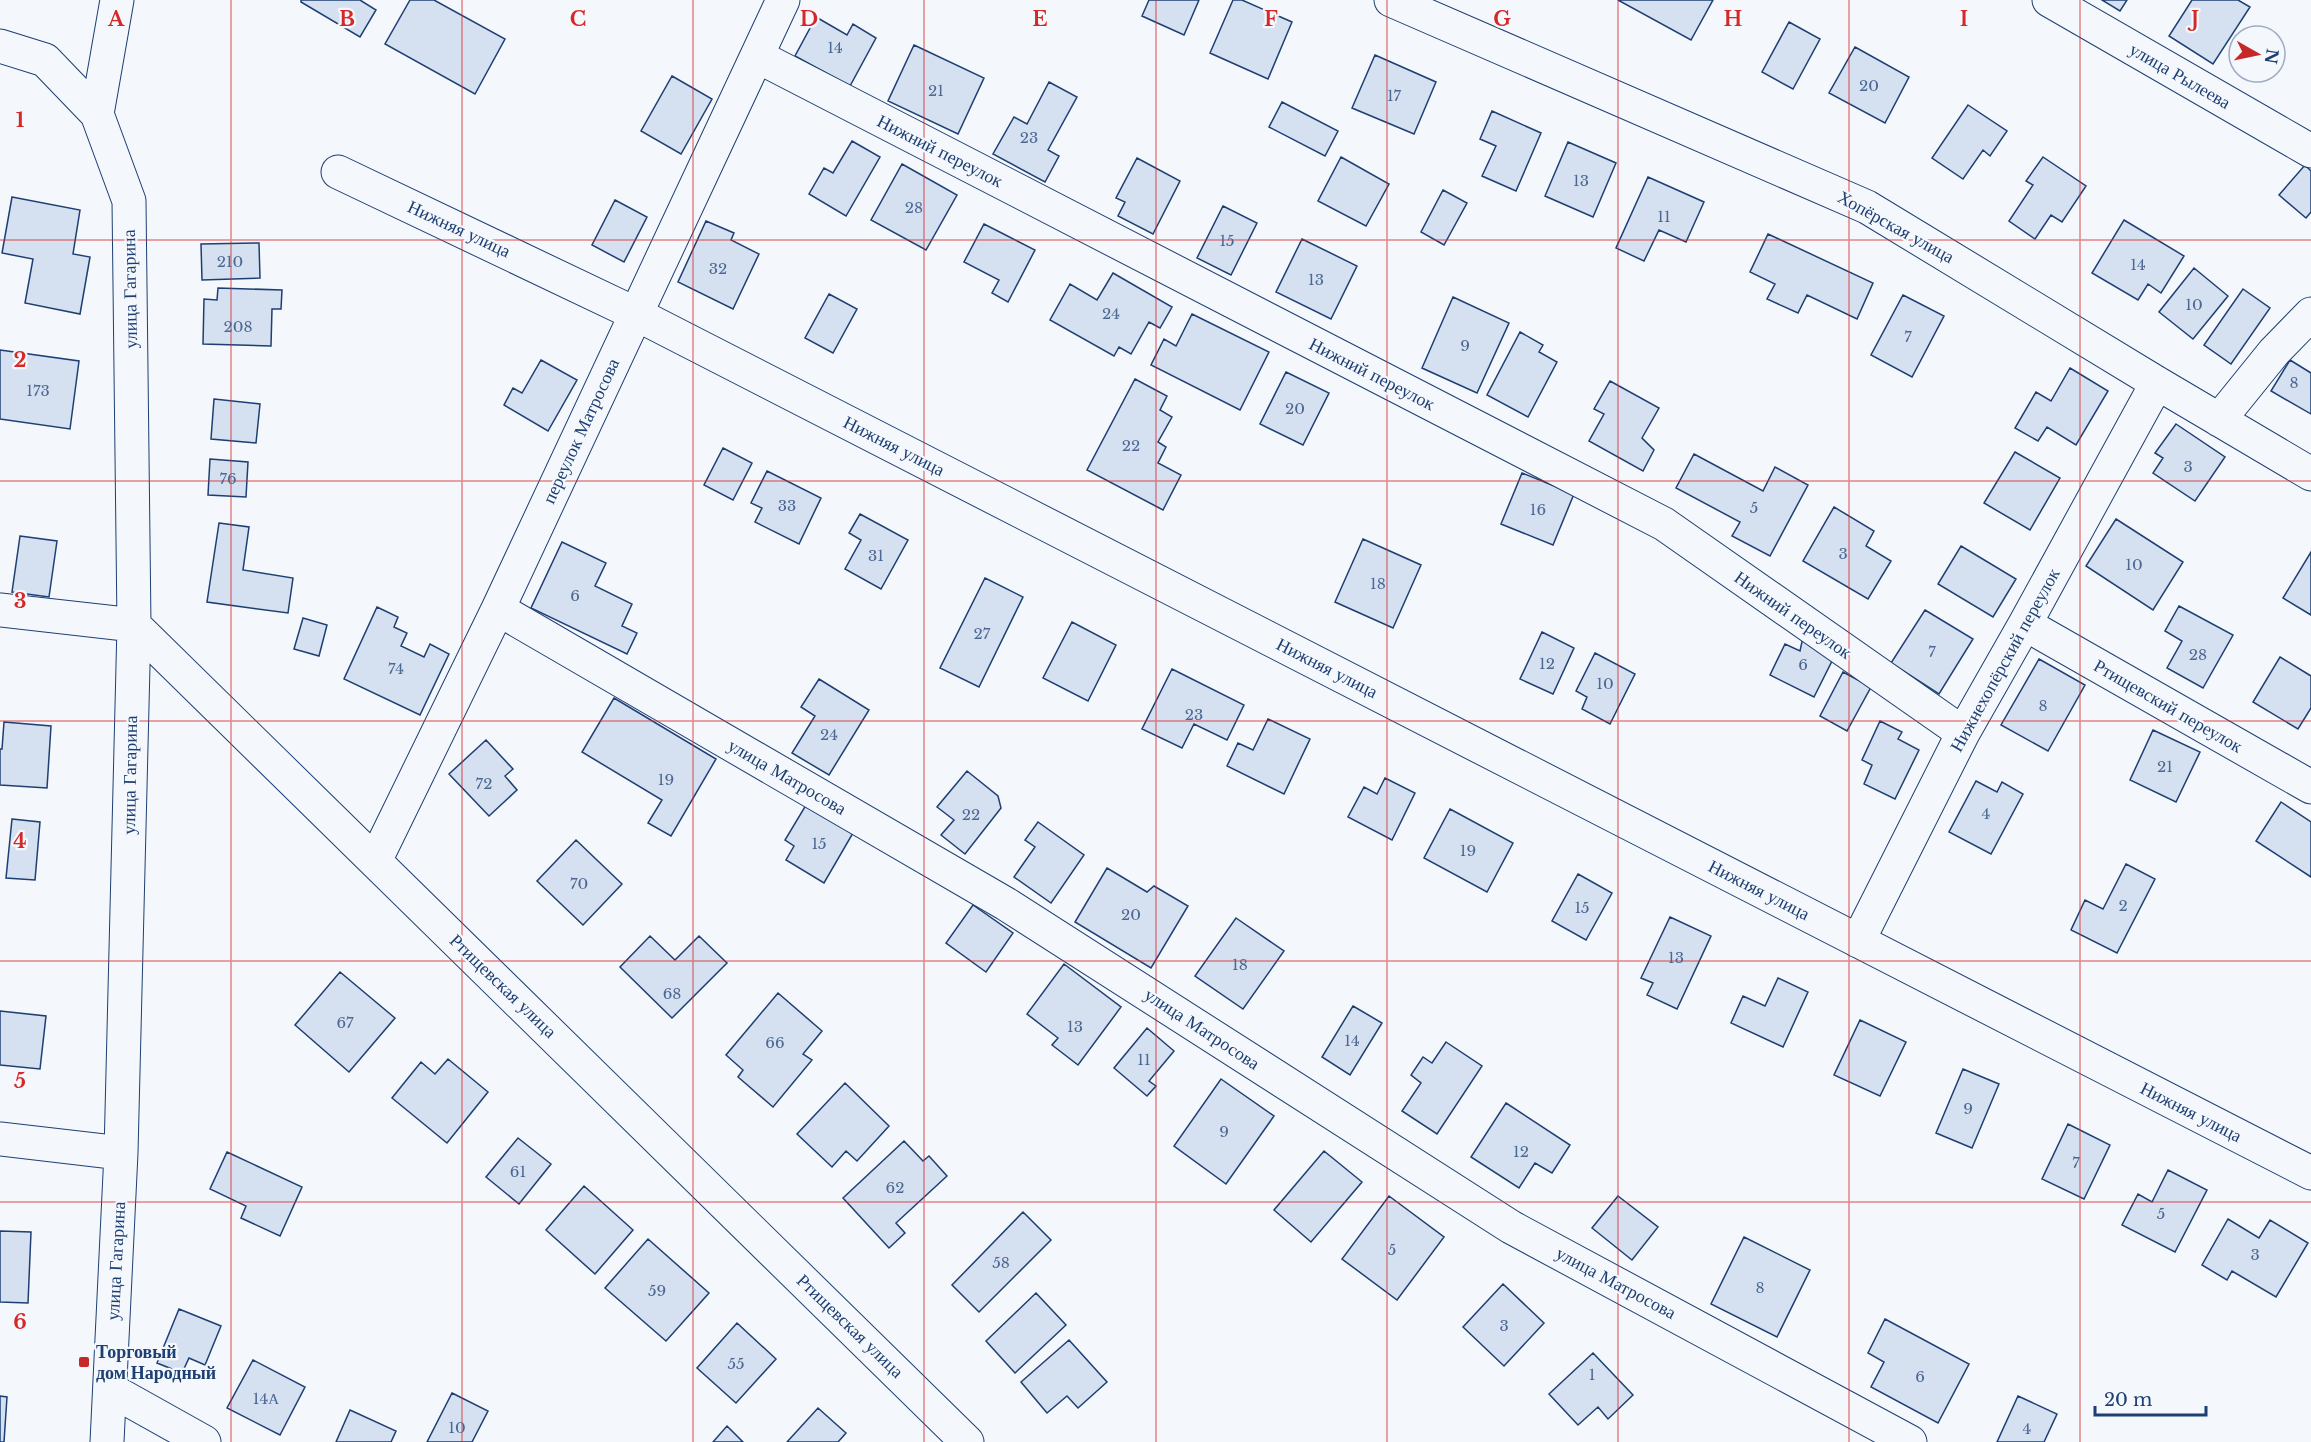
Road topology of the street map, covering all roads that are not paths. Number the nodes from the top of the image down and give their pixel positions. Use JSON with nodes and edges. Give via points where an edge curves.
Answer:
{"nodes":[{"id":1,"x":117,"y":0,"type":"edge"},
{"id":2,"x":783,"y":0,"type":"edge"},
{"id":3,"x":1391,"y":0,"type":"edge"},
{"id":4,"x":2049,"y":0,"type":"edge"},
{"id":5,"x":0,"y":46,"type":"edge"},
{"id":6,"x":757,"y":56,"type":"junction"},
{"id":7,"x":97,"y":114,"type":"junction"},
{"id":8,"x":2311,"y":151,"type":"edge"},
{"id":9,"x":338,"y":172,"type":"dead end"},
{"id":10,"x":636,"y":314,"type":"junction"},
{"id":11,"x":2311,"y":314,"type":"edge"},
{"id":12,"x":2157,"y":383,"type":"junction"},
{"id":13,"x":2219,"y":420,"type":"junction"},
{"id":14,"x":2311,"y":474,"type":"edge"},
{"id":15,"x":498,"y":609,"type":"junction"},
{"id":16,"x":0,"y":610,"type":"edge"},
{"id":17,"x":2025,"y":624,"type":"junction"},
{"id":18,"x":134,"y":625,"type":"junction"},
{"id":19,"x":1963,"y":734,"type":"junction"},
{"id":20,"x":2311,"y":787,"type":"edge"},
{"id":21,"x":375,"y":861,"type":"junction"},
{"id":22,"x":1858,"y":941,"type":"junction"},
{"id":23,"x":0,"y":1138,"type":"edge"},
{"id":24,"x":121,"y":1153,"type":"junction"},
{"id":25,"x":2311,"y":1173,"type":"edge"},
{"id":26,"x":111,"y":1390,"type":"junction"},
{"id":27,"x":107,"y":1442,"type":"edge"},
{"id":28,"x":204,"y":1442,"type":"edge"},
{"id":29,"x":968,"y":1442,"type":"edge"},
{"id":30,"x":1910,"y":1442,"type":"edge"}],
"edges":[{"from":1,"to":7,"type":"street"},
{"from":2,"to":6,"type":"street","name":"переулок Матросова"},
{"from":3,"to":12,"type":"street","name":"Хопёрская улица","via":[[1867,207]]},
{"from":4,"to":8,"type":"street","name":"улица Рылеева"},
{"from":5,"to":7,"type":"street","via":[[45,60]]},
{"from":6,"to":10,"type":"street","name":"переулок Матросова"},
{"from":6,"to":19,"type":"street","name":"Нижний переулок","via":[[1664,524]]},
{"from":7,"to":18,"type":"street","name":"улица Гагарина","via":[[129,201]]},
{"from":9,"to":10,"type":"street","name":"Нижняя улица"},
{"from":10,"to":15,"type":"street","name":"переулок Матросова"},
{"from":10,"to":22,"type":"street","name":"Нижняя улица"},
{"from":11,"to":13,"type":"street","via":[[2274,352]]},
{"from":12,"to":13,"type":"street","name":"Хопёрская улица"},
{"from":12,"to":17,"type":"street","name":"Нижнехопёрский переулок"},
{"from":13,"to":14,"type":"street","name":"Хопёрская улица"},
{"from":15,"to":21,"type":"street","name":"переулок Матросова"},
{"from":15,"to":30,"type":"street","name":"улица Матросова","via":[[1006,904],[1511,1227]]},
{"from":16,"to":18,"type":"street"},
{"from":17,"to":19,"type":"street","name":"Нижнехопёрский переулок"},
{"from":17,"to":20,"type":"street","name":"Ртищевский переулок"},
{"from":18,"to":21,"type":"street","name":"Ртищевская улица"},
{"from":18,"to":24,"type":"street","name":"улица Гагарина"},
{"from":19,"to":22,"type":"street","name":"Нижнехопёрский переулок"},
{"from":21,"to":29,"type":"street","name":"Ртищевская улица"},
{"from":22,"to":25,"type":"street","name":"Нижняя улица"},
{"from":23,"to":24,"type":"street"},
{"from":24,"to":26,"type":"street","name":"улица Гагарина"},
{"from":26,"to":27,"type":"street","name":"улица Гагарина"},
{"from":26,"to":28,"type":"street"}]}
